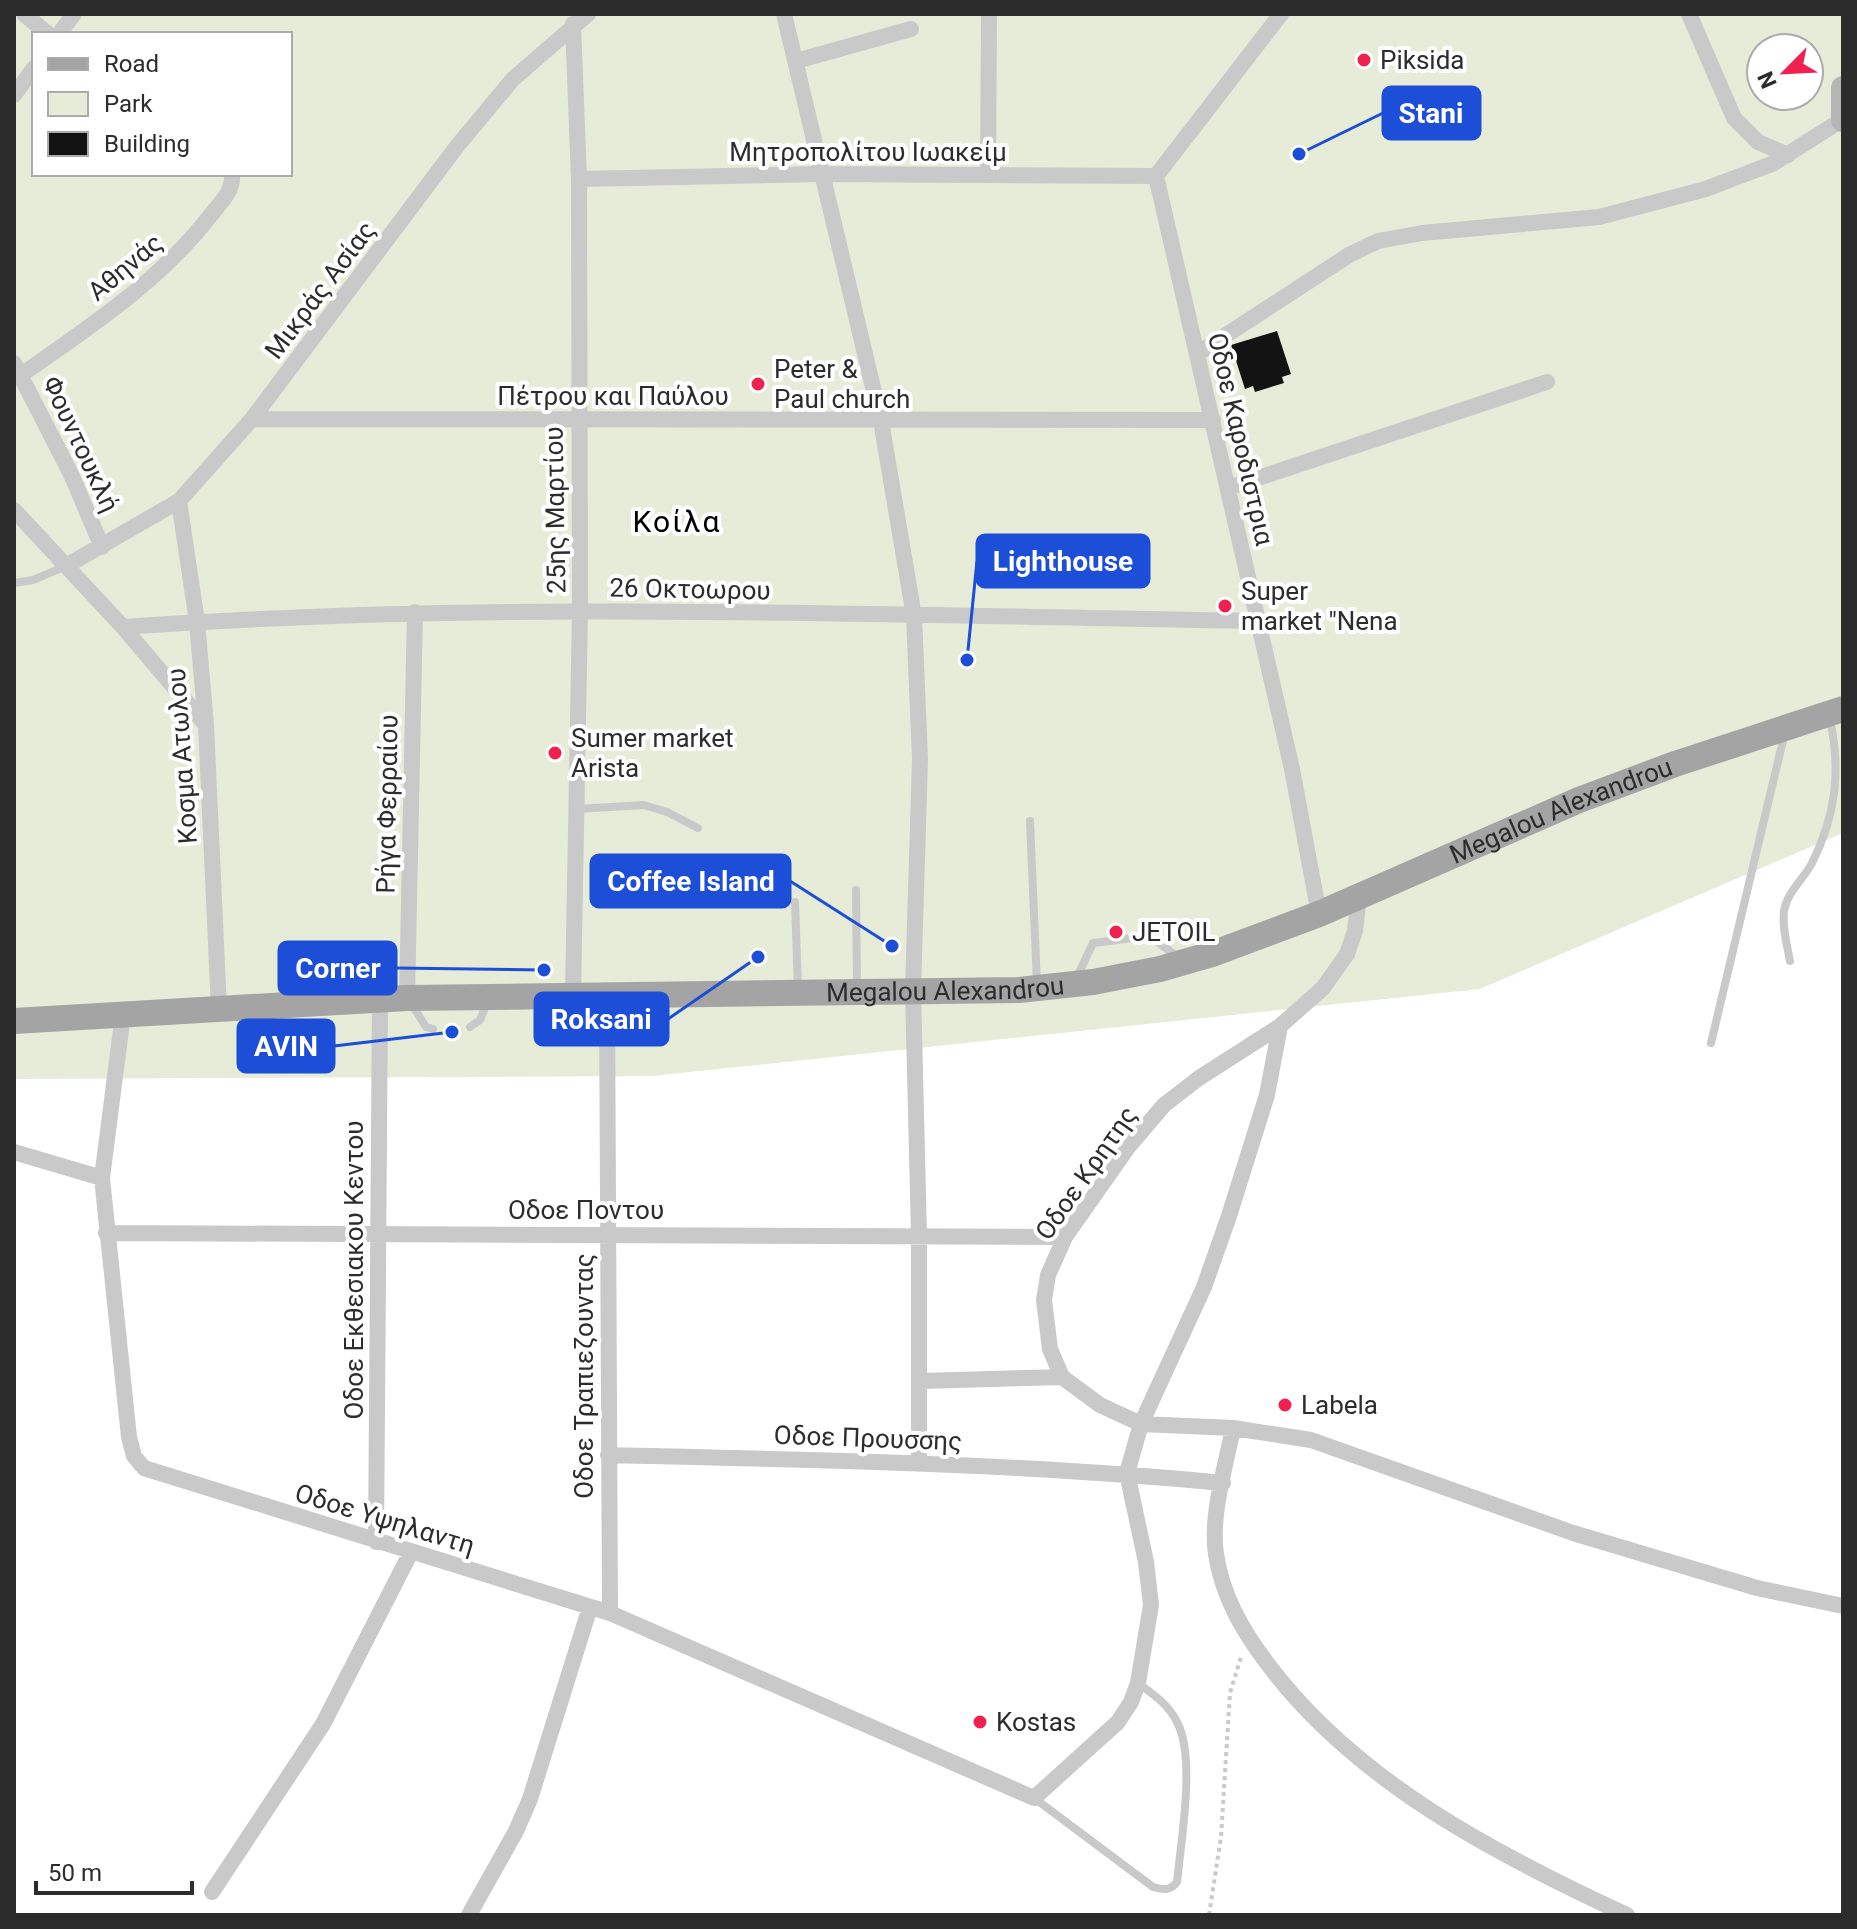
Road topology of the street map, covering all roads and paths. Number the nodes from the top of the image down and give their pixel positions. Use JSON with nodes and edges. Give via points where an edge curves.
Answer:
{"nodes":[{"id":1,"x":24,"y":14,"type":"edge"},
{"id":2,"x":74,"y":14,"type":"edge"},
{"id":3,"x":588,"y":14,"type":"edge"},
{"id":4,"x":784,"y":14,"type":"edge"},
{"id":5,"x":989,"y":14,"type":"edge"},
{"id":6,"x":1281,"y":14,"type":"edge"},
{"id":7,"x":1689,"y":14,"type":"edge"},
{"id":8,"x":573,"y":24,"type":"junction"},
{"id":9,"x":911,"y":29,"type":"dead end"},
{"id":10,"x":46,"y":32,"type":"edge"},
{"id":11,"x":60,"y":32,"type":"edge"},
{"id":12,"x":796,"y":61,"type":"junction"},
{"id":13,"x":32,"y":71,"type":"edge"},
{"id":14,"x":1843,"y":88,"type":"edge"},
{"id":15,"x":14,"y":95,"type":"edge"},
{"id":16,"x":1843,"y":120,"type":"edge"},
{"id":17,"x":1788,"y":155,"type":"junction"},
{"id":18,"x":822,"y":174,"type":"junction"},
{"id":19,"x":988,"y":175,"type":"junction"},
{"id":20,"x":232,"y":176,"type":"edge"},
{"id":21,"x":1156,"y":176,"type":"junction"},
{"id":22,"x":579,"y":179,"type":"junction"},
{"id":23,"x":1197,"y":354,"type":"junction"},
{"id":24,"x":18,"y":369,"type":"edge"},
{"id":25,"x":1547,"y":382,"type":"dead end"},
{"id":26,"x":252,"y":419,"type":"junction"},
{"id":27,"x":578,"y":420,"type":"junction"},
{"id":28,"x":1213,"y":420,"type":"junction"},
{"id":29,"x":881,"y":421,"type":"junction"},
{"id":30,"x":1228,"y":488,"type":"junction"},
{"id":31,"x":179,"y":501,"type":"junction"},
{"id":32,"x":14,"y":510,"type":"edge"},
{"id":33,"x":102,"y":547,"type":"junction"},
{"id":34,"x":66,"y":566,"type":"junction"},
{"id":35,"x":14,"y":583,"type":"edge"},
{"id":36,"x":580,"y":611,"type":"junction"},
{"id":37,"x":415,"y":612,"type":"junction"},
{"id":38,"x":914,"y":616,"type":"junction"},
{"id":39,"x":1257,"y":621,"type":"junction"},
{"id":40,"x":197,"y":622,"type":"junction"},
{"id":41,"x":123,"y":627,"type":"junction"},
{"id":42,"x":1836,"y":711,"type":"edge"},
{"id":43,"x":206,"y":725,"type":"junction"},
{"id":44,"x":1786,"y":727,"type":"junction"},
{"id":45,"x":577,"y":809,"type":"junction"},
{"id":46,"x":1030,"y":821,"type":"dead end"},
{"id":47,"x":698,"y":828,"type":"dead end"},
{"id":48,"x":856,"y":890,"type":"dead end"},
{"id":49,"x":1359,"y":896,"type":"junction"},
{"id":50,"x":795,"y":902,"type":"dead end"},
{"id":51,"x":1319,"y":914,"type":"junction"},
{"id":52,"x":1790,"y":961,"type":"dead end"},
{"id":53,"x":1185,"y":962,"type":"junction"},
{"id":54,"x":1074,"y":984,"type":"junction"},
{"id":55,"x":1037,"y":988,"type":"junction"},
{"id":56,"x":913,"y":991,"type":"junction"},
{"id":57,"x":858,"y":992,"type":"junction"},
{"id":58,"x":798,"y":993,"type":"junction"},
{"id":59,"x":573,"y":995,"type":"junction"},
{"id":60,"x":607,"y":995,"type":"junction"},
{"id":61,"x":489,"y":997,"type":"junction"},
{"id":62,"x":407,"y":998,"type":"junction"},
{"id":63,"x":380,"y":999,"type":"junction"},
{"id":64,"x":219,"y":1009,"type":"junction"},
{"id":65,"x":123,"y":1014,"type":"junction"},
{"id":66,"x":14,"y":1021,"type":"edge"},
{"id":67,"x":1280,"y":1026,"type":"junction"},
{"id":68,"x":470,"y":1027,"type":"dead end"},
{"id":69,"x":433,"y":1029,"type":"dead end"},
{"id":70,"x":1711,"y":1043,"type":"dead end"},
{"id":71,"x":14,"y":1152,"type":"edge"},
{"id":72,"x":102,"y":1178,"type":"junction"},
{"id":73,"x":106,"y":1233,"type":"junction"},
{"id":74,"x":379,"y":1234,"type":"junction"},
{"id":75,"x":607,"y":1234,"type":"junction"},
{"id":76,"x":919,"y":1235,"type":"junction"},
{"id":77,"x":1065,"y":1237,"type":"junction"},
{"id":78,"x":1062,"y":1377,"type":"junction"},
{"id":79,"x":920,"y":1381,"type":"junction"},
{"id":80,"x":1141,"y":1424,"type":"junction"},
{"id":81,"x":1233,"y":1428,"type":"junction"},
{"id":82,"x":608,"y":1455,"type":"junction"},
{"id":83,"x":919,"y":1463,"type":"junction"},
{"id":84,"x":1127,"y":1473,"type":"junction"},
{"id":85,"x":1223,"y":1483,"type":"junction"},
{"id":86,"x":376,"y":1542,"type":"junction"},
{"id":87,"x":411,"y":1552,"type":"junction"},
{"id":88,"x":1843,"y":1606,"type":"edge"},
{"id":89,"x":590,"y":1607,"type":"junction"},
{"id":90,"x":610,"y":1613,"type":"junction"},
{"id":91,"x":1246,"y":1635,"type":"junction"},
{"id":92,"x":1138,"y":1683,"type":"junction"},
{"id":93,"x":1034,"y":1798,"type":"junction"},
{"id":94,"x":212,"y":1892,"type":"dead end"},
{"id":95,"x":469,"y":1915,"type":"edge"},
{"id":96,"x":1209,"y":1915,"type":"edge"},
{"id":97,"x":1627,"y":1915,"type":"edge"}],
"edges":[{"from":1,"to":10,"type":"street"},
{"from":2,"to":11,"type":"street"},
{"from":3,"to":8,"type":"street","name":"Μικράς Ασίας"},
{"from":4,"to":12,"type":"street"},
{"from":5,"to":19,"type":"street"},
{"from":6,"to":21,"type":"street"},
{"from":7,"to":17,"type":"street","via":[[1734,118],[1758,142]]},
{"from":8,"to":22,"type":"street","name":"25ης Μαρτίου"},
{"from":8,"to":26,"type":"street","name":"Μικράς Ασίας","via":[[513,79],[458,145]]},
{"from":9,"to":12,"type":"street"},
{"from":12,"to":18,"type":"street"},
{"from":13,"to":15,"type":"street"},
{"from":14,"to":16,"type":"main road"},
{"from":16,"to":17,"type":"street"},
{"from":17,"to":23,"type":"street","via":[[1706,189],[1599,217],[1378,241]]},
{"from":18,"to":19,"type":"street","name":"Μητροπολίτου Ιωακείμ"},
{"from":18,"to":22,"type":"street","name":"Μητροπολίτου Ιωακείμ"},
{"from":18,"to":29,"type":"street"},
{"from":19,"to":21,"type":"street","name":"Μητροπολίτου Ιωακείμ"},
{"from":20,"to":24,"type":"street","name":"Αθηνάς","via":[[230,190],[185,249],[105,316]]},
{"from":21,"to":23,"type":"street","name":"Oδοε Καροδιστρια"},
{"from":22,"to":27,"type":"street","name":"25ης Μαρτίου"},
{"from":23,"to":28,"type":"street","name":"Oδοε Καροδιστρια"},
{"from":24,"to":33,"type":"street","name":"Φουντουκλή"},
{"from":25,"to":30,"type":"street"},
{"from":26,"to":27,"type":"street","name":"Πέτρου και Παύλου"},
{"from":26,"to":31,"type":"street","name":"Μικράς Ασίας"},
{"from":27,"to":29,"type":"street","name":"Πέτρου και Παύλου"},
{"from":27,"to":36,"type":"street","name":"25ης Μαρτίου"},
{"from":28,"to":29,"type":"street","name":"Πέτρου και Παύλου"},
{"from":28,"to":30,"type":"street","name":"Oδοε Καροδιστρια"},
{"from":29,"to":38,"type":"street"},
{"from":30,"to":39,"type":"street","name":"Oδοε Καροδιστρια"},
{"from":31,"to":33,"type":"street","name":"Μικράς Ασίας"},
{"from":31,"to":40,"type":"street","name":"Κοσμα Ατωλου"},
{"from":32,"to":34,"type":"street"},
{"from":33,"to":34,"type":"street","name":"Μικράς Ασίας"},
{"from":34,"to":35,"type":"lane"},
{"from":34,"to":41,"type":"street"},
{"from":36,"to":37,"type":"street","name":"26 Οκτοωρου"},
{"from":36,"to":38,"type":"street","name":"26 Οκτοωρου"},
{"from":36,"to":45,"type":"street","name":"25ης Μαρτίου"},
{"from":37,"to":40,"type":"street","name":"26 Οκτοωρου"},
{"from":37,"to":62,"type":"street","name":"Ρήγα Φερραίου"},
{"from":38,"to":39,"type":"street","name":"26 Οκτοωρου"},
{"from":38,"to":56,"type":"street","via":[[920,759]]},
{"from":39,"to":51,"type":"street","name":"Oδοε Καροδιστρια"},
{"from":40,"to":41,"type":"street","name":"26 Οκτοωρου"},
{"from":40,"to":43,"type":"street","name":"Κοσμα Ατωλου"},
{"from":41,"to":43,"type":"street"},
{"from":42,"to":44,"type":"main road","name":"Megalou Alexandrou"},
{"from":42,"to":52,"type":"lane","via":[[1835,786],[1828,823],[1783,915]]},
{"from":43,"to":64,"type":"street","name":"Κοσμα Ατωλου"},
{"from":44,"to":49,"type":"main road","name":"Megalou Alexandrou","via":[[1579,800]]},
{"from":44,"to":70,"type":"lane"},
{"from":45,"to":47,"type":"lane","via":[[644,805]]},
{"from":45,"to":59,"type":"street","name":"25ης Μαρτίου"},
{"from":46,"to":55,"type":"lane"},
{"from":48,"to":57,"type":"lane"},
{"from":49,"to":51,"type":"main road","name":"Megalou Alexandrou"},
{"from":49,"to":67,"type":"street","name":"Oδοε Κρητης","via":[[1347,954],[1323,988]]},
{"from":50,"to":58,"type":"lane"},
{"from":51,"to":53,"type":"main road","name":"Megalou Alexandrou"},
{"from":53,"to":54,"type":"main road","name":"Megalou Alexandrou"},
{"from":53,"to":54,"type":"lane","via":[[1149,936],[1093,943]]},
{"from":54,"to":55,"type":"main road","name":"Megalou Alexandrou"},
{"from":55,"to":56,"type":"main road","name":"Megalou Alexandrou"},
{"from":56,"to":57,"type":"main road","name":"Megalou Alexandrou"},
{"from":56,"to":76,"type":"street"},
{"from":57,"to":58,"type":"main road","name":"Megalou Alexandrou"},
{"from":58,"to":60,"type":"main road","name":"Megalou Alexandrou"},
{"from":59,"to":60,"type":"main road","name":"Megalou Alexandrou"},
{"from":59,"to":61,"type":"main road","name":"Megalou Alexandrou"},
{"from":60,"to":75,"type":"street","name":"Oδοε Τραπιεζουντας"},
{"from":61,"to":62,"type":"main road","name":"Megalou Alexandrou"},
{"from":61,"to":68,"type":"lane","via":[[480,1020]]},
{"from":62,"to":63,"type":"main road","name":"Megalou Alexandrou"},
{"from":62,"to":69,"type":"lane","via":[[426,1027]]},
{"from":63,"to":64,"type":"main road","name":"Megalou Alexandrou"},
{"from":63,"to":74,"type":"street","name":"Oδοε Εκθεσιακου Κεντου"},
{"from":64,"to":65,"type":"main road","name":"Megalou Alexandrou"},
{"from":65,"to":66,"type":"main road","name":"Megalou Alexandrou"},
{"from":65,"to":72,"type":"street","name":"Oδοε Υψηλαντη"},
{"from":67,"to":77,"type":"street","name":"Oδοε Κρητης","via":[[1164,1105]]},
{"from":67,"to":80,"type":"street","via":[[1267,1095],[1229,1216],[1204,1287]]},
{"from":71,"to":72,"type":"street"},
{"from":72,"to":73,"type":"street","name":"Oδοε Υψηλαντη"},
{"from":73,"to":74,"type":"street","name":"Oδοε Ποντου"},
{"from":73,"to":86,"type":"street","name":"Oδοε Υψηλαντη","via":[[129,1437],[144,1468]]},
{"from":74,"to":75,"type":"street","name":"Oδοε Ποντου"},
{"from":74,"to":86,"type":"street","name":"Oδοε Εκθεσιακου Κεντου"},
{"from":75,"to":76,"type":"street","name":"Oδοε Ποντου"},
{"from":75,"to":82,"type":"street","name":"Oδοε Τραπιεζουντας"},
{"from":76,"to":77,"type":"street","name":"Oδοε Ποντου"},
{"from":76,"to":79,"type":"street"},
{"from":77,"to":78,"type":"street","name":"Oδοε Κρητης","via":[[1048,1275],[1044,1300],[1050,1349]]},
{"from":78,"to":79,"type":"street"},
{"from":78,"to":80,"type":"street","via":[[1100,1405]]},
{"from":79,"to":83,"type":"street"},
{"from":80,"to":81,"type":"street"},
{"from":80,"to":84,"type":"street"},
{"from":81,"to":85,"type":"street"},
{"from":81,"to":88,"type":"street","via":[[1311,1440],[1573,1533],[1757,1588]]},
{"from":82,"to":83,"type":"street","name":"Oδοε Προυσσης"},
{"from":82,"to":90,"type":"street","name":"Oδοε Τραπιεζουντας"},
{"from":83,"to":84,"type":"street","name":"Oδοε Προυσσης"},
{"from":84,"to":85,"type":"street","name":"Oδοε Προυσσης"},
{"from":84,"to":92,"type":"street","via":[[1151,1605]]},
{"from":85,"to":91,"type":"street","via":[[1215,1550],[1228,1599]]},
{"from":86,"to":87,"type":"street","name":"Oδοε Υψηλαντη"},
{"from":87,"to":89,"type":"street","name":"Oδοε Υψηλαντη"},
{"from":87,"to":94,"type":"street","via":[[323,1724]]},
{"from":89,"to":90,"type":"street","name":"Oδοε Υψηλαντη"},
{"from":89,"to":95,"type":"street","via":[[530,1799]]},
{"from":90,"to":93,"type":"street","name":"Oδοε Υψηλαντη"},
{"from":91,"to":96,"type":"path","via":[[1230,1693],[1218,1870]]},
{"from":91,"to":97,"type":"street","via":[[1295,1699],[1374,1770],[1483,1841]]},
{"from":92,"to":93,"type":"street","via":[[1118,1722]]},
{"from":92,"to":93,"type":"lane","via":[[1163,1701],[1179,1724],[1185,1749],[1183,1822],[1172,1888],[1153,1887]]}]}
